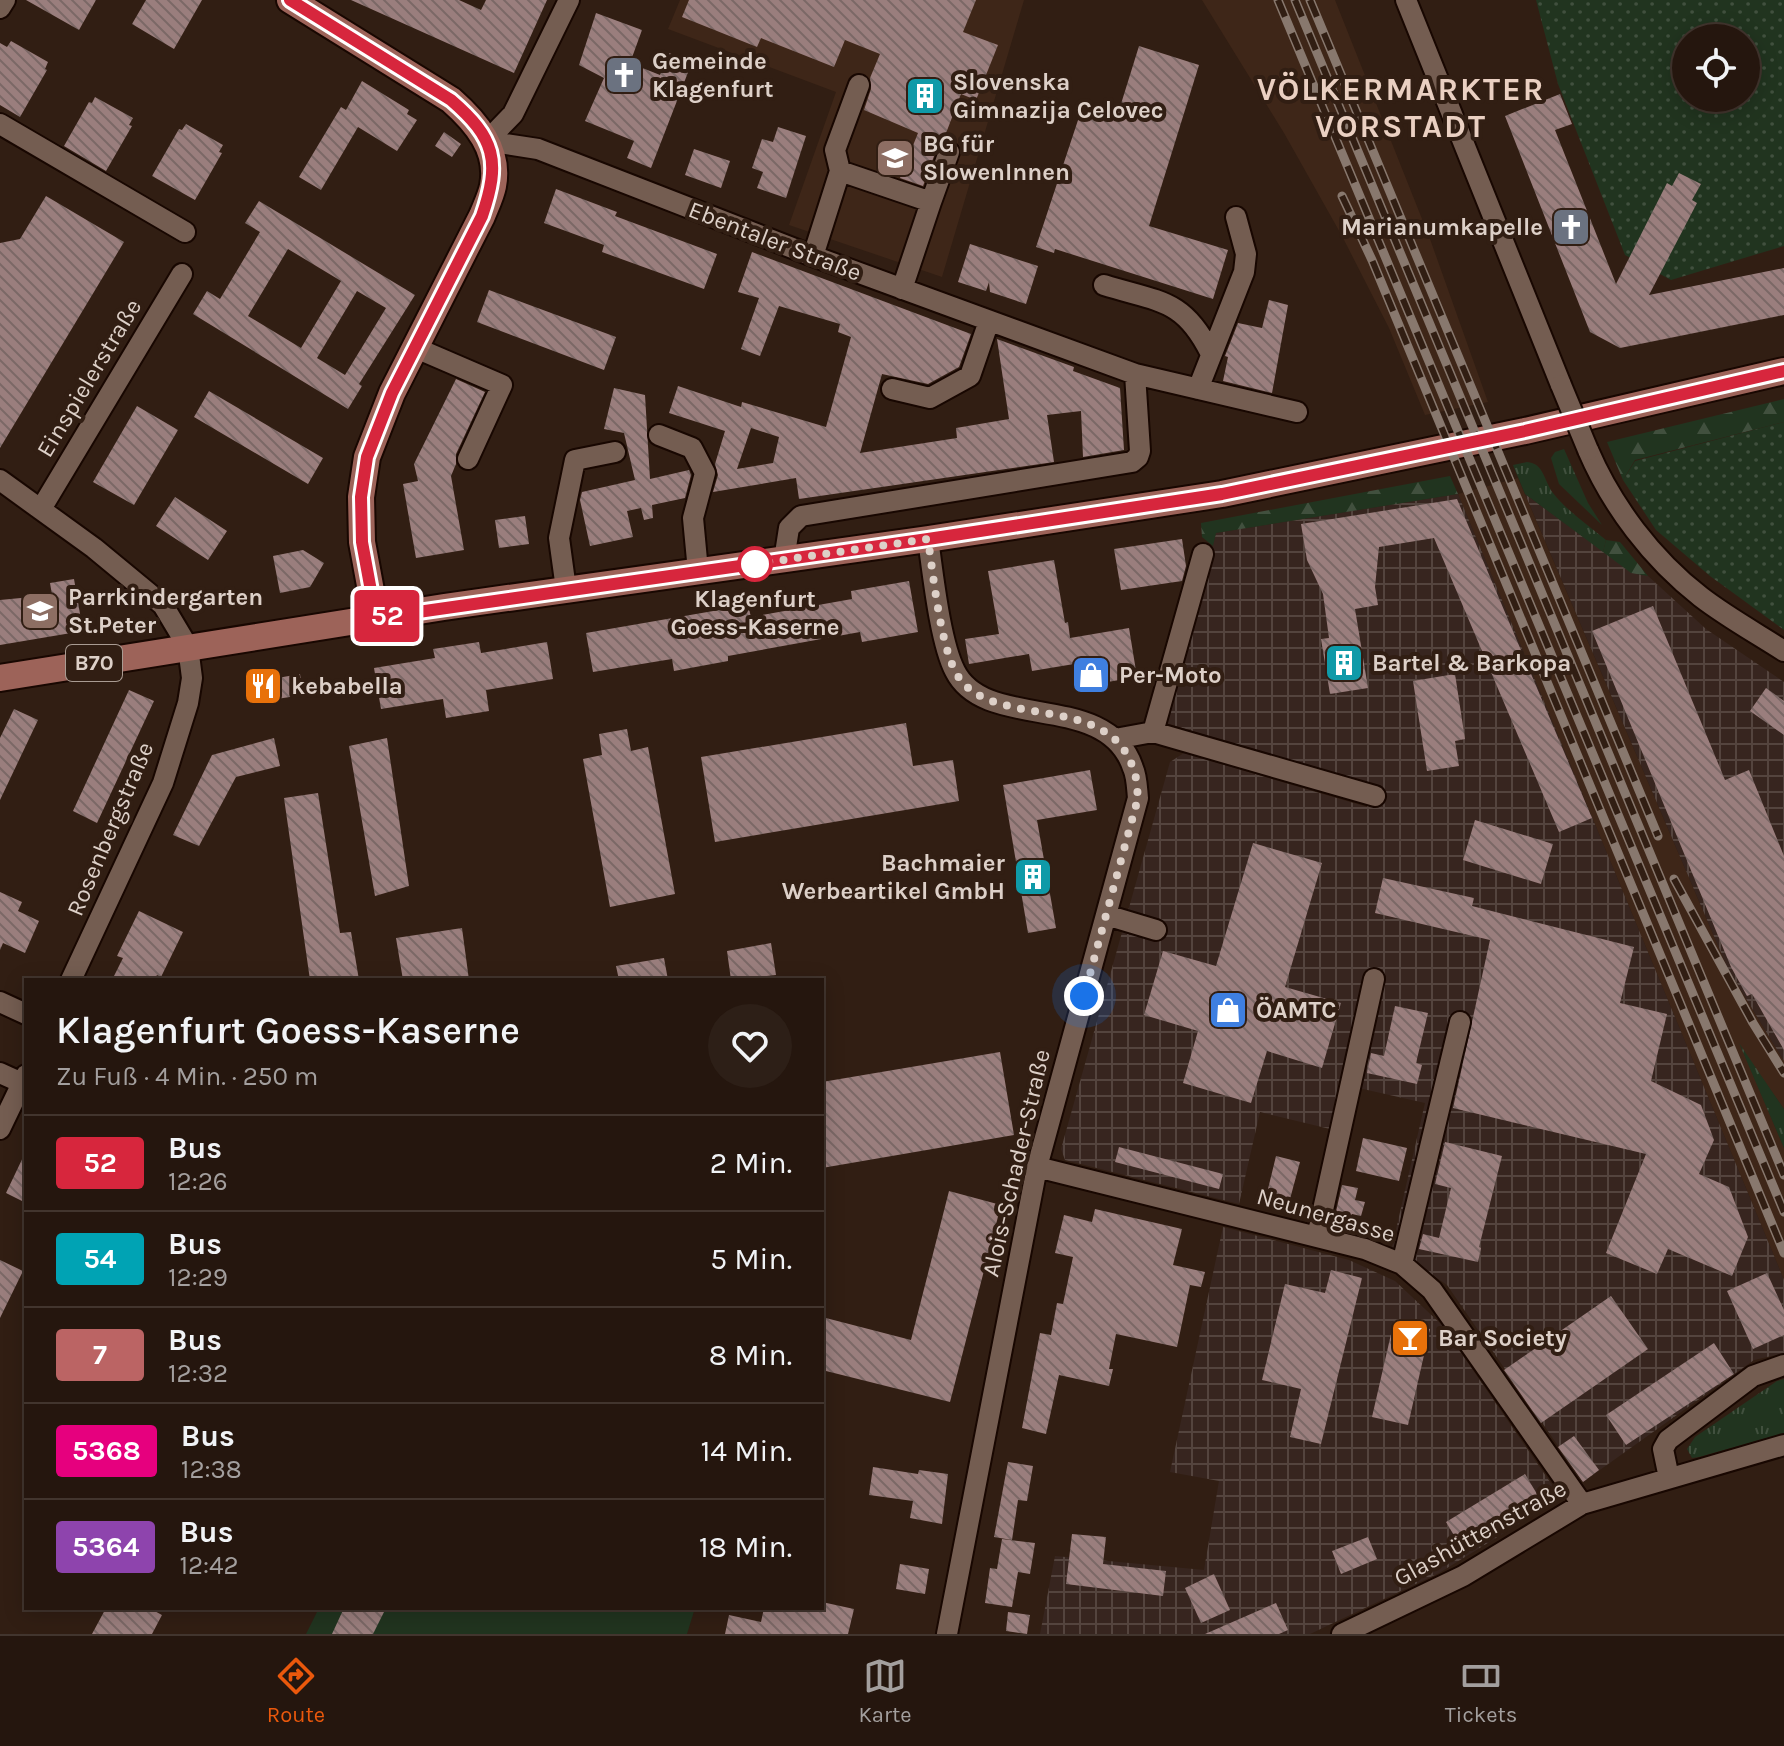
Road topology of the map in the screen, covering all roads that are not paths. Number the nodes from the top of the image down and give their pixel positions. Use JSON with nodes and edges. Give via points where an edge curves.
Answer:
{"nodes":[{"id":1,"x":5,"y":0,"type":"edge"},
{"id":2,"x":569,"y":0,"type":"edge"},
{"id":3,"x":1406,"y":0,"type":"edge"},
{"id":4,"x":305,"y":4,"type":"edge"},
{"id":5,"x":0,"y":8,"type":"edge"},
{"id":6,"x":859,"y":85,"type":"dead end"},
{"id":7,"x":0,"y":124,"type":"edge"},
{"id":8,"x":487,"y":141,"type":"junction"},
{"id":9,"x":949,"y":152,"type":"dead end"},
{"id":10,"x":840,"y":171,"type":"junction"},
{"id":11,"x":931,"y":202,"type":"junction"},
{"id":12,"x":1236,"y":217,"type":"dead end"},
{"id":13,"x":185,"y":232,"type":"dead end"},
{"id":14,"x":813,"y":256,"type":"junction"},
{"id":15,"x":182,"y":274,"type":"dead end"},
{"id":16,"x":1104,"y":285,"type":"dead end"},
{"id":17,"x":902,"y":289,"type":"junction"},
{"id":18,"x":989,"y":321,"type":"junction"},
{"id":19,"x":416,"y":348,"type":"junction"},
{"id":20,"x":1210,"y":352,"type":"junction"},
{"id":21,"x":1784,"y":371,"type":"edge"},
{"id":22,"x":1135,"y":374,"type":"junction"},
{"id":23,"x":892,"y":389,"type":"dead end"},
{"id":24,"x":1198,"y":389,"type":"junction"},
{"id":25,"x":1297,"y":412,"type":"dead end"},
{"id":26,"x":659,"y":435,"type":"dead end"},
{"id":27,"x":615,"y":452,"type":"dead end"},
{"id":28,"x":468,"y":459,"type":"dead end"},
{"id":29,"x":0,"y":480,"type":"edge"},
{"id":30,"x":41,"y":509,"type":"junction"},
{"id":31,"x":928,"y":539,"type":"junction"},
{"id":32,"x":1203,"y":554,"type":"dead end"},
{"id":33,"x":784,"y":560,"type":"junction"},
{"id":34,"x":698,"y":571,"type":"junction"},
{"id":35,"x":566,"y":589,"type":"junction"},
{"id":36,"x":376,"y":618,"type":"junction"},
{"id":37,"x":188,"y":647,"type":"junction"},
{"id":38,"x":1784,"y":651,"type":"edge"},
{"id":39,"x":0,"y":678,"type":"edge"},
{"id":40,"x":1153,"y":732,"type":"junction"},
{"id":41,"x":1115,"y":739,"type":"junction"},
{"id":42,"x":1375,"y":796,"type":"dead end"},
{"id":43,"x":1106,"y":915,"type":"junction"},
{"id":44,"x":1156,"y":930,"type":"dead end"},
{"id":45,"x":72,"y":978,"type":"edge"},
{"id":46,"x":1374,"y":979,"type":"dead end"},
{"id":47,"x":0,"y":1002,"type":"edge"},
{"id":48,"x":24,"y":1013,"type":"edge"},
{"id":49,"x":1460,"y":1022,"type":"dead end"},
{"id":50,"x":0,"y":1073,"type":"edge"},
{"id":51,"x":24,"y":1079,"type":"edge"},
{"id":52,"x":0,"y":1129,"type":"edge"},
{"id":53,"x":1037,"y":1167,"type":"junction"},
{"id":54,"x":1317,"y":1237,"type":"junction"},
{"id":55,"x":1402,"y":1264,"type":"junction"},
{"id":56,"x":1784,"y":1365,"type":"edge"},
{"id":57,"x":1784,"y":1445,"type":"edge"},
{"id":58,"x":1669,"y":1478,"type":"junction"},
{"id":59,"x":1582,"y":1504,"type":"junction"},
{"id":60,"x":947,"y":1634,"type":"edge"},
{"id":61,"x":1342,"y":1634,"type":"edge"}],
"edges":[{"from":1,"to":5,"type":"street"},
{"from":2,"to":8,"type":"street","via":[[513,114]]},
{"from":3,"to":38,"type":"street","bridge":true,"via":[[1588,450],[1615,503],[1659,558],[1700,596]]},
{"from":4,"to":8,"type":"main road","via":[[451,100],[474,120]]},
{"from":6,"to":10,"type":"street","via":[[835,150]]},
{"from":7,"to":13,"type":"street"},
{"from":8,"to":14,"type":"street","name":"Ebentaler Straße","via":[[538,149]]},
{"from":8,"to":19,"type":"main road","via":[[493,185]]},
{"from":9,"to":11,"type":"street"},
{"from":10,"to":11,"type":"street"},
{"from":10,"to":14,"type":"street"},
{"from":11,"to":17,"type":"street"},
{"from":12,"to":20,"type":"street","via":[[1246,254],[1244,272]]},
{"from":14,"to":17,"type":"street","name":"Ebentaler Straße"},
{"from":15,"to":30,"type":"street","name":"Einspielerstraße"},
{"from":16,"to":20,"type":"street","via":[[1179,308]]},
{"from":17,"to":18,"type":"street","name":"Ebentaler Straße"},
{"from":18,"to":22,"type":"street","name":"Ebentaler Straße"},
{"from":18,"to":23,"type":"street","via":[[970,376],[930,398]]},
{"from":19,"to":28,"type":"street","via":[[502,385]]},
{"from":19,"to":36,"type":"main road","via":[[375,434],[363,476],[362,542]]},
{"from":20,"to":24,"type":"street"},
{"from":21,"to":31,"type":"main road","number":"B70","via":[[1222,494]]},
{"from":22,"to":24,"type":"street","name":"Ebentaler Straße"},
{"from":22,"to":33,"type":"street","via":[[1140,451],[1132,462],[801,516],[789,528]]},
{"from":24,"to":25,"type":"street","name":"Ebentaler Straße"},
{"from":26,"to":34,"type":"street","via":[[692,448],[705,473],[693,518]]},
{"from":27,"to":35,"type":"street","via":[[575,460],[559,538]]},
{"from":29,"to":30,"type":"street"},
{"from":30,"to":37,"type":"street","via":[[163,605]]},
{"from":31,"to":33,"type":"main road","number":"B70"},
{"from":31,"to":41,"type":"street","via":[[947,650],[970,691],[999,704],[1073,717]]},
{"from":32,"to":40,"type":"street"},
{"from":33,"to":34,"type":"main road","number":"B70"},
{"from":34,"to":35,"type":"main road","number":"B70"},
{"from":35,"to":36,"type":"main road","number":"B70"},
{"from":36,"to":37,"type":"main road","number":"B70"},
{"from":37,"to":39,"type":"main road","number":"B70"},
{"from":37,"to":45,"type":"street","name":"Rosenbergstraße","via":[[190,691],[163,783]]},
{"from":40,"to":41,"type":"street"},
{"from":40,"to":42,"type":"street"},
{"from":41,"to":43,"type":"street","name":"Alois-Schader-Straße","via":[[1133,767],[1138,798]]},
{"from":43,"to":44,"type":"street"},
{"from":43,"to":53,"type":"street","name":"Alois-Schader-Straße"},
{"from":46,"to":54,"type":"street"},
{"from":47,"to":48,"type":"street"},
{"from":49,"to":55,"type":"street"},
{"from":50,"to":51,"type":"street"},
{"from":51,"to":52,"type":"street"},
{"from":53,"to":54,"type":"street","name":"Neunergasse"},
{"from":53,"to":60,"type":"street","name":"Alois-Schader-Straße"},
{"from":54,"to":55,"type":"street","name":"Neunergasse"},
{"from":55,"to":59,"type":"street","name":"Neunergasse","via":[[1432,1290]]},
{"from":56,"to":58,"type":"street","via":[[1753,1376],[1668,1440],[1663,1449]]},
{"from":57,"to":58,"type":"street","name":"Glashüttenstraße"},
{"from":58,"to":59,"type":"street","name":"Glashüttenstraße"},
{"from":59,"to":61,"type":"street","name":"Glashüttenstraße","via":[[1463,1576]]}]}
